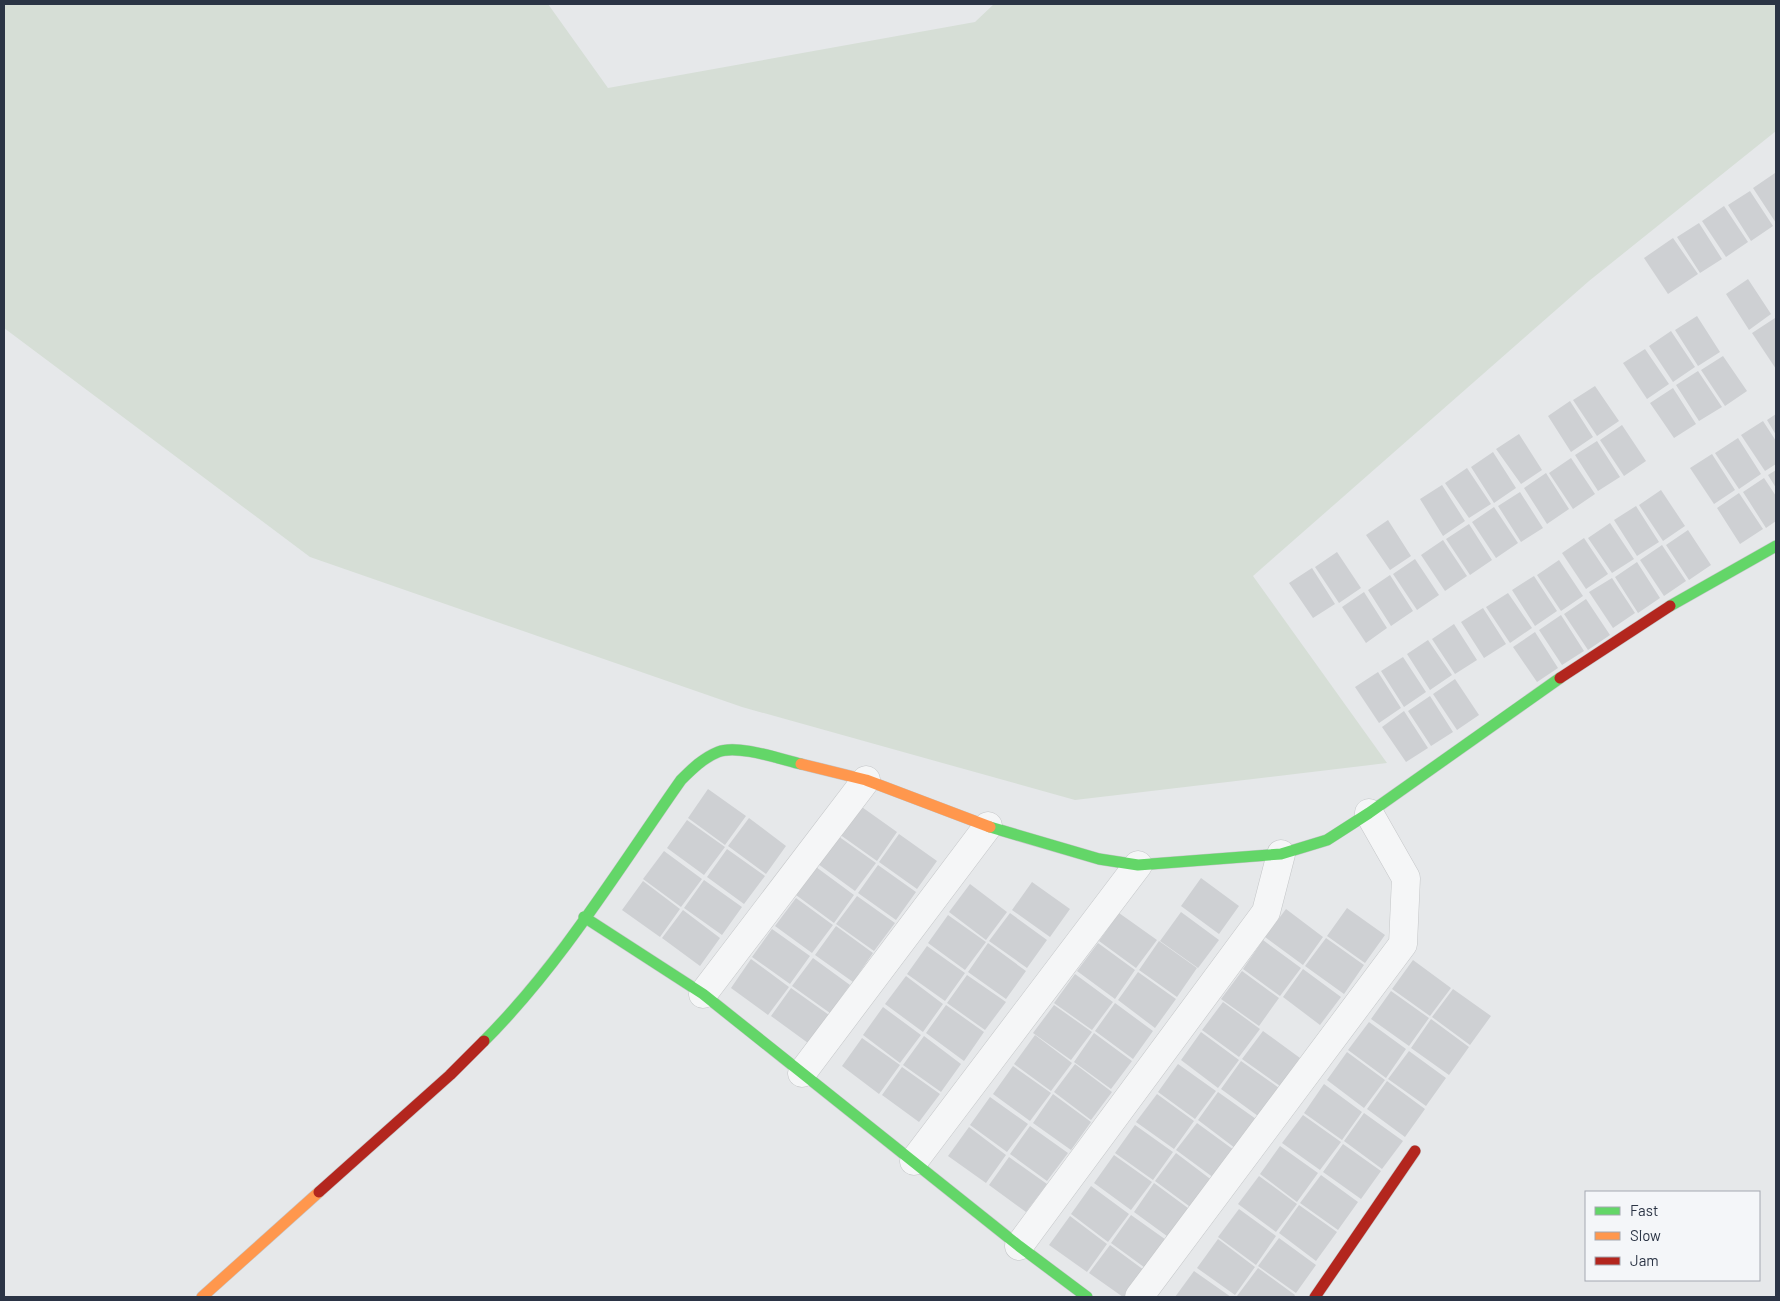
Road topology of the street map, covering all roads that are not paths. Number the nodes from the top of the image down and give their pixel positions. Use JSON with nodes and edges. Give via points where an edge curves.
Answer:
{"nodes":[{"id":1,"x":1776,"y":546,"type":"edge"},
{"id":2,"x":866,"y":780,"type":"junction"},
{"id":3,"x":1369,"y":813,"type":"junction"},
{"id":4,"x":988,"y":826,"type":"junction"},
{"id":5,"x":1281,"y":854,"type":"junction"},
{"id":6,"x":1138,"y":865,"type":"junction"},
{"id":7,"x":584,"y":917,"type":"junction"},
{"id":8,"x":702,"y":994,"type":"junction"},
{"id":9,"x":802,"y":1073,"type":"junction"},
{"id":10,"x":1415,"y":1151,"type":"dead end"},
{"id":11,"x":914,"y":1161,"type":"junction"},
{"id":12,"x":1019,"y":1246,"type":"junction"},
{"id":13,"x":202,"y":1297,"type":"edge"},
{"id":14,"x":1087,"y":1297,"type":"edge"},
{"id":15,"x":1139,"y":1297,"type":"edge"},
{"id":16,"x":1315,"y":1297,"type":"edge"}],
"edges":[{"from":1,"to":3,"type":"street","via":[[1672,605],[1545,688]]},
{"from":2,"to":4,"type":"street"},
{"from":2,"to":7,"type":"street","via":[[741,750],[719,751],[700,762],[682,780]]},
{"from":2,"to":8,"type":"street"},
{"from":3,"to":5,"type":"street","via":[[1327,840]]},
{"from":3,"to":15,"type":"street","via":[[1406,878],[1403,944]]},
{"from":4,"to":6,"type":"street","via":[[1099,859]]},
{"from":4,"to":9,"type":"street"},
{"from":5,"to":6,"type":"street"},
{"from":5,"to":12,"type":"street","via":[[1266,912]]},
{"from":6,"to":11,"type":"street"},
{"from":7,"to":8,"type":"street"},
{"from":7,"to":13,"type":"street","via":[[500,1026],[450,1075]]},
{"from":8,"to":9,"type":"street"},
{"from":9,"to":11,"type":"street"},
{"from":10,"to":16,"type":"street"},
{"from":11,"to":12,"type":"street"},
{"from":12,"to":14,"type":"street"}]}
